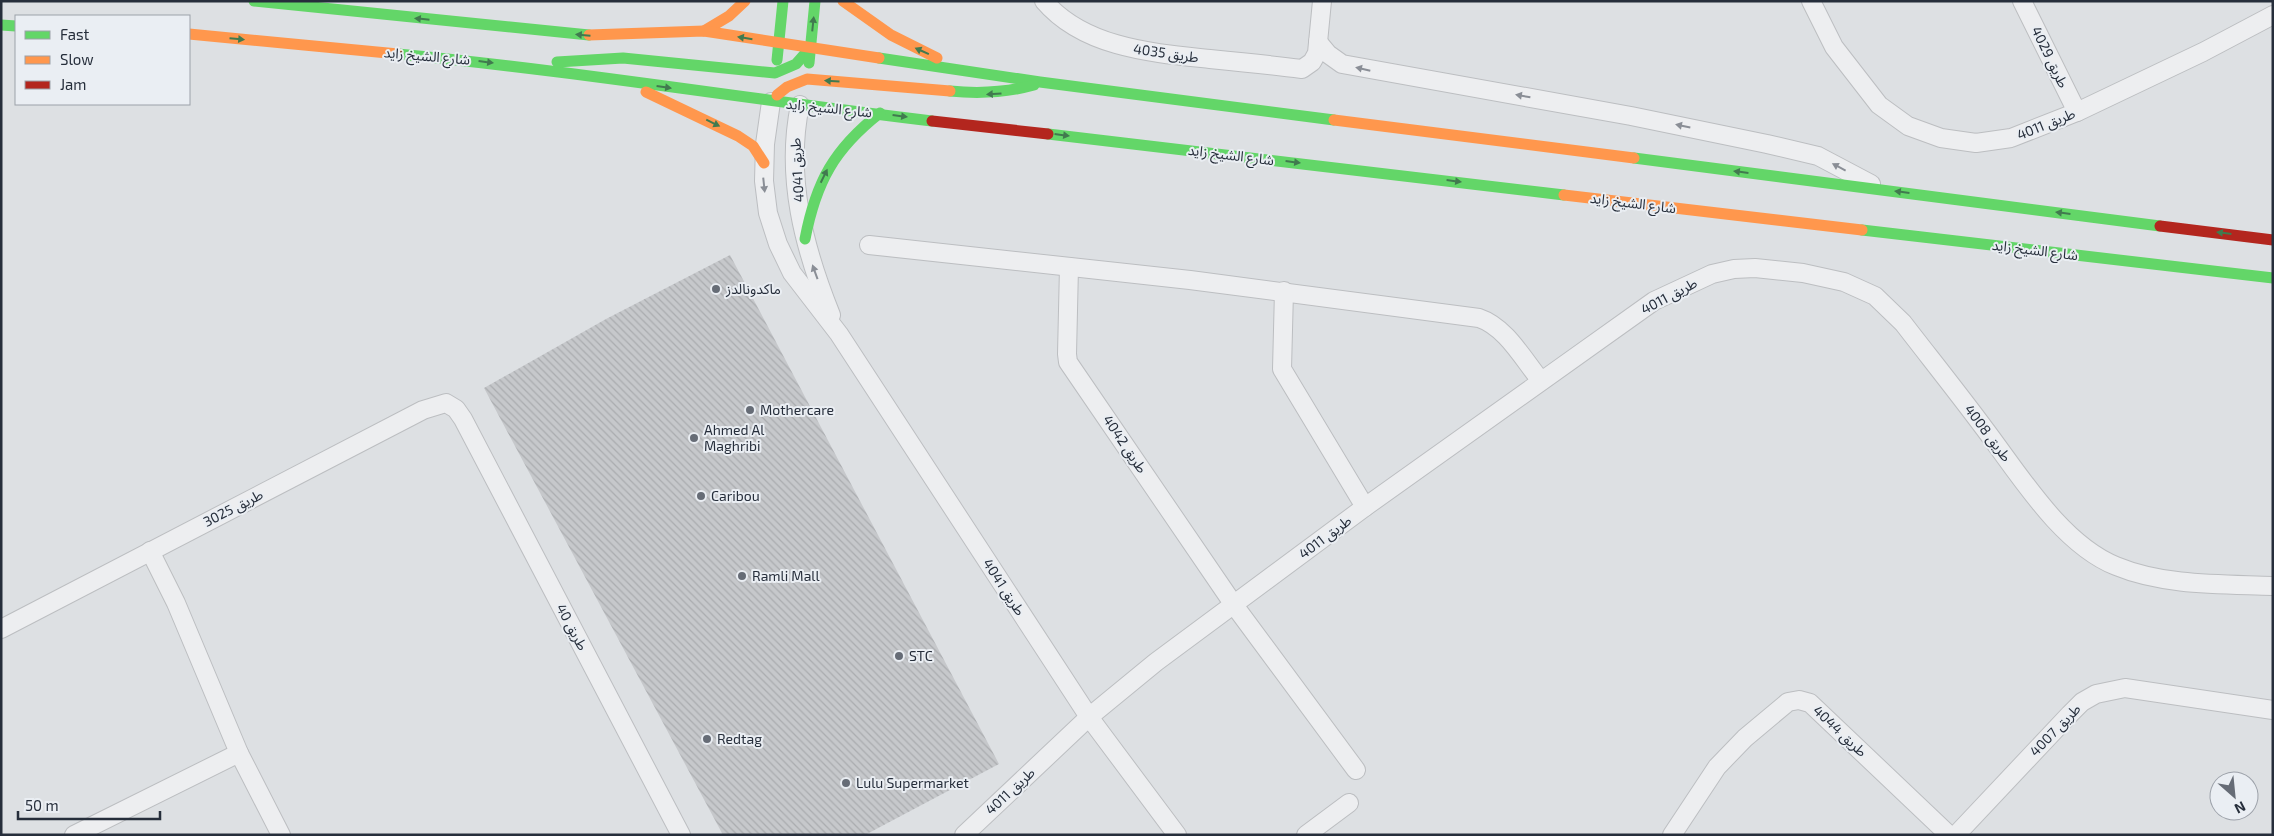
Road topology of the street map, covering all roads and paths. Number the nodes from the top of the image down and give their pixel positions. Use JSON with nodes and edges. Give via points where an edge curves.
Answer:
{"nodes":[{"id":1,"x":254,"y":1,"type":"edge"},
{"id":2,"x":745,"y":1,"type":"edge"},
{"id":3,"x":783,"y":1,"type":"edge"},
{"id":4,"x":815,"y":1,"type":"edge"},
{"id":5,"x":843,"y":1,"type":"edge"},
{"id":6,"x":1044,"y":1,"type":"edge"},
{"id":7,"x":1322,"y":1,"type":"edge"},
{"id":8,"x":1811,"y":1,"type":"edge"},
{"id":9,"x":2022,"y":1,"type":"edge"},
{"id":10,"x":2273,"y":15,"type":"edge"},
{"id":11,"x":1,"y":25,"type":"edge"},
{"id":12,"x":15,"y":26,"type":"edge"},
{"id":13,"x":704,"y":31,"type":"junction"},
{"id":14,"x":190,"y":34,"type":"edge"},
{"id":15,"x":1318,"y":42,"type":"junction"},
{"id":16,"x":779,"y":43,"type":"junction"},
{"id":17,"x":811,"y":47,"type":"junction"},
{"id":18,"x":517,"y":66,"type":"junction"},
{"id":19,"x":967,"y":71,"type":"junction"},
{"id":20,"x":775,"y":73,"type":"junction"},
{"id":21,"x":808,"y":79,"type":"junction"},
{"id":22,"x":621,"y":81,"type":"junction"},
{"id":23,"x":1040,"y":82,"type":"junction"},
{"id":24,"x":771,"y":102,"type":"junction"},
{"id":25,"x":800,"y":105,"type":"junction"},
{"id":26,"x":2077,"y":112,"type":"junction"},
{"id":27,"x":880,"y":113,"type":"junction"},
{"id":28,"x":764,"y":163,"type":"junction"},
{"id":29,"x":1883,"y":190,"type":"junction"},
{"id":30,"x":805,"y":239,"type":"junction"},
{"id":31,"x":2273,"y":240,"type":"edge"},
{"id":32,"x":869,"y":245,"type":"dead end"},
{"id":33,"x":1069,"y":267,"type":"junction"},
{"id":34,"x":1712,"y":274,"type":"joint"},
{"id":35,"x":2273,"y":278,"type":"edge"},
{"id":36,"x":1284,"y":291,"type":"junction"},
{"id":37,"x":838,"y":334,"type":"junction"},
{"id":38,"x":1541,"y":381,"type":"junction"},
{"id":39,"x":463,"y":419,"type":"joint"},
{"id":40,"x":1365,"y":507,"type":"junction"},
{"id":41,"x":150,"y":551,"type":"junction"},
{"id":42,"x":2273,"y":586,"type":"edge"},
{"id":43,"x":1234,"y":606,"type":"junction"},
{"id":44,"x":1,"y":629,"type":"edge"},
{"id":45,"x":2273,"y":710,"type":"edge"},
{"id":46,"x":1089,"y":716,"type":"junction"},
{"id":47,"x":239,"y":753,"type":"junction"},
{"id":48,"x":1356,"y":770,"type":"dead end"},
{"id":49,"x":1349,"y":803,"type":"dead end"},
{"id":50,"x":74,"y":835,"type":"edge"},
{"id":51,"x":281,"y":835,"type":"edge"},
{"id":52,"x":681,"y":835,"type":"edge"},
{"id":53,"x":964,"y":835,"type":"edge"},
{"id":54,"x":1177,"y":835,"type":"edge"},
{"id":55,"x":1306,"y":835,"type":"edge"},
{"id":56,"x":1672,"y":835,"type":"edge"},
{"id":57,"x":1949,"y":835,"type":"edge"},
{"id":58,"x":1956,"y":835,"type":"edge"}],
"edges":[{"from":13,"to":1,"type":"main road","one_way":true,"via":[[596,36]]},
{"from":2,"to":13,"type":"main road","via":[[729,16]]},
{"from":3,"to":16,"type":"main road","name":"طريق 4041"},
{"from":17,"to":4,"type":"main road","name":"طريق 4041","one_way":true},
{"from":19,"to":5,"type":"main road","one_way":true,"via":[[908,45]]},
{"from":6,"to":15,"type":"street","name":"طريق 4035","via":[[1061,19],[1088,33],[1138,51],[1302,69],[1315,58]]},
{"from":7,"to":15,"type":"street"},
{"from":8,"to":26,"type":"street","name":"طريق 4011","via":[[1834,47],[1879,105],[1908,126],[1941,138],[1976,143],[2011,138]]},
{"from":9,"to":26,"type":"street","name":"طريق 4029"},
{"from":10,"to":26,"type":"street","name":"طريق 4011"},
{"from":11,"to":12,"type":"main road"},
{"from":16,"to":13,"type":"main road","one_way":true},
{"from":14,"to":18,"type":"main road","name":"شارع الشيخ زايد","one_way":true},
{"from":29,"to":15,"type":"street","one_way":true,"via":[[1818,156],[1631,116],[1342,64]]},
{"from":16,"to":17,"type":"main road"},
{"from":16,"to":20,"type":"main road","name":"طريق 4041"},
{"from":17,"to":19,"type":"main road"},
{"from":17,"to":20,"type":"main road","via":[[800,62],[784,72]]},
{"from":17,"to":21,"type":"main road","name":"طريق 4041"},
{"from":18,"to":20,"type":"main road","via":[[624,58]]},
{"from":18,"to":22,"type":"main road","name":"شارع الشيخ زايد"},
{"from":19,"to":23,"type":"main road"},
{"from":20,"to":24,"type":"main road","name":"طريق 4041"},
{"from":23,"to":21,"type":"main road","one_way":true,"via":[[1010,92],[979,94]]},
{"from":21,"to":24,"type":"main road","via":[[787,87]]},
{"from":21,"to":25,"type":"main road","name":"طريق 4041"},
{"from":22,"to":24,"type":"main road","name":"شارع الشيخ زايد","one_way":true},
{"from":22,"to":28,"type":"main road","one_way":true,"via":[[738,136],[753,146]]},
{"from":29,"to":23,"type":"main road","one_way":true},
{"from":24,"to":25,"type":"main road","name":"شارع الشيخ زايد"},
{"from":24,"to":28,"type":"street","name":"طريق 4041"},
{"from":25,"to":27,"type":"main road","name":"شارع الشيخ زايد"},
{"from":25,"to":30,"type":"street","name":"طريق 4041","via":[[794,147],[795,180]]},
{"from":30,"to":27,"type":"main road","one_way":true,"via":[[814,198],[842,144]]},
{"from":27,"to":35,"type":"main road","name":"شارع الشيخ زايد","one_way":true},
{"from":28,"to":37,"type":"street","name":"طريق 4041","one_way":true,"via":[[768,213],[778,244],[792,273]]},
{"from":31,"to":29,"type":"main road","one_way":true},
{"from":37,"to":30,"type":"street","name":"طريق 4041","one_way":true},
{"from":32,"to":33,"type":"street"},
{"from":33,"to":36,"type":"street"},
{"from":33,"to":43,"type":"street","name":"طريق 4042","via":[[1068,362]]},
{"from":34,"to":38,"type":"street","name":"طريق 4011","via":[[1654,301]]},
{"from":34,"to":42,"type":"street","name":"طريق 4008","via":[[1755,268],[1803,273],[1844,282],[1875,296],[1903,323],[2035,496],[2087,550],[2140,574],[2188,582]]},
{"from":36,"to":38,"type":"street","via":[[1488,321],[1503,333]]},
{"from":36,"to":40,"type":"street","via":[[1282,369]]},
{"from":37,"to":46,"type":"street","name":"طريق 4041"},
{"from":38,"to":40,"type":"street","name":"طريق 4011"},
{"from":39,"to":41,"type":"street","name":"طريق 3025","via":[[446,403],[436,405]]},
{"from":39,"to":52,"type":"street","name":"طريق 40"},
{"from":40,"to":43,"type":"street","name":"طريق 4011"},
{"from":41,"to":44,"type":"street","name":"طريق 3025"},
{"from":41,"to":47,"type":"street","via":[[176,603]]},
{"from":43,"to":46,"type":"street","name":"طريق 4011","via":[[1156,662]]},
{"from":43,"to":48,"type":"street","name":"طريق 4042"},
{"from":45,"to":58,"type":"street","name":"طريق 4007","via":[[2125,688],[2096,694],[2070,714]]},
{"from":46,"to":53,"type":"street","name":"طريق 4011"},
{"from":46,"to":54,"type":"street","name":"طريق 4041"},
{"from":47,"to":50,"type":"street"},
{"from":47,"to":51,"type":"street"},
{"from":49,"to":55,"type":"street"},
{"from":56,"to":57,"type":"street","name":"طريق 4044","via":[[1704,783],[1730,752],[1788,702],[1799,700],[1810,703]]}]}
